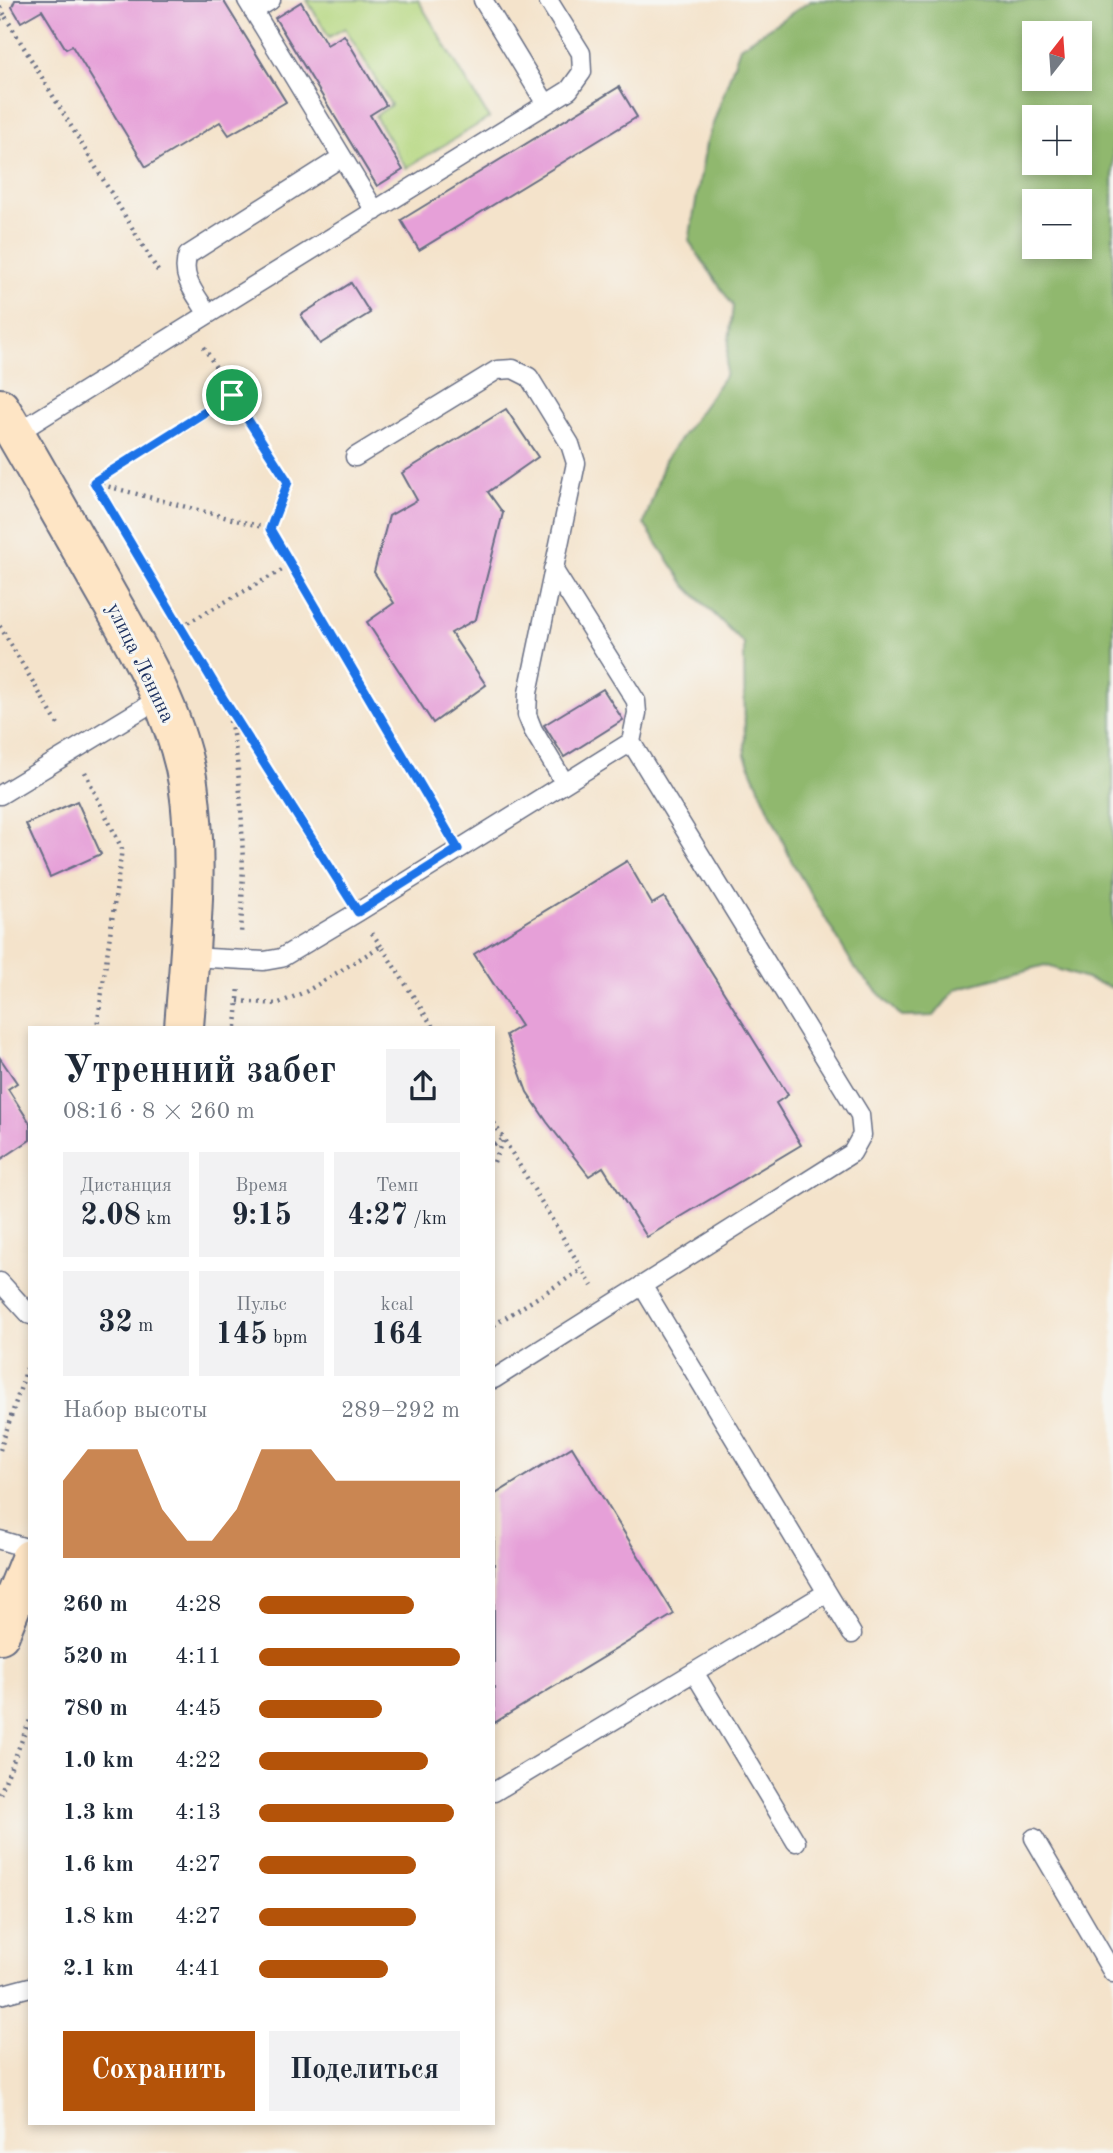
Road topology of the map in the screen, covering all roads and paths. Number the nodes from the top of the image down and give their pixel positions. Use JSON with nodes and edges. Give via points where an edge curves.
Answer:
{"nodes":[{"id":1,"x":271,"y":0,"type":"edge"},
{"id":2,"x":483,"y":0,"type":"edge"},
{"id":3,"x":548,"y":0,"type":"edge"},
{"id":4,"x":250,"y":6,"type":"edge"},
{"id":5,"x":0,"y":7,"type":"edge"},
{"id":6,"x":2,"y":17,"type":"edge"},
{"id":7,"x":546,"y":104,"type":"junction"},
{"id":8,"x":342,"y":157,"type":"junction"},
{"id":9,"x":374,"y":211,"type":"junction"},
{"id":10,"x":162,"y":277,"type":"dead end"},
{"id":11,"x":208,"y":314,"type":"junction"},
{"id":12,"x":191,"y":325,"type":"junction"},
{"id":13,"x":232,"y":395,"type":"junction"},
{"id":14,"x":5,"y":429,"type":"edge"},
{"id":15,"x":355,"y":457,"type":"dead end"},
{"id":16,"x":94,"y":482,"type":"junction"},
{"id":17,"x":270,"y":529,"type":"junction"},
{"id":18,"x":291,"y":565,"type":"junction"},
{"id":19,"x":553,"y":569,"type":"junction"},
{"id":20,"x":0,"y":626,"type":"edge"},
{"id":21,"x":182,"y":626,"type":"junction"},
{"id":22,"x":160,"y":698,"type":"junction"},
{"id":23,"x":224,"y":700,"type":"junction"},
{"id":24,"x":631,"y":741,"type":"junction"},
{"id":25,"x":74,"y":751,"type":"junction"},
{"id":26,"x":564,"y":782,"type":"junction"},
{"id":27,"x":0,"y":795,"type":"edge"},
{"id":28,"x":458,"y":849,"type":"junction"},
{"id":29,"x":358,"y":912,"type":"junction"},
{"id":30,"x":381,"y":946,"type":"junction"},
{"id":31,"x":190,"y":957,"type":"junction"},
{"id":32,"x":240,"y":961,"type":"junction"},
{"id":33,"x":238,"y":1001,"type":"junction"},
{"id":34,"x":97,"y":1026,"type":"edge"},
{"id":35,"x":184,"y":1026,"type":"edge"},
{"id":36,"x":236,"y":1026,"type":"edge"},
{"id":37,"x":432,"y":1026,"type":"edge"},
{"id":38,"x":495,"y":1125,"type":"edge"},
{"id":39,"x":495,"y":1138,"type":"edge"},
{"id":40,"x":504,"y":1139,"type":"junction"},
{"id":41,"x":495,"y":1144,"type":"edge"},
{"id":42,"x":495,"y":1160,"type":"edge"},
{"id":43,"x":581,"y":1270,"type":"junction"},
{"id":44,"x":0,"y":1282,"type":"edge"},
{"id":45,"x":642,"y":1285,"type":"junction"},
{"id":46,"x":605,"y":1308,"type":"junction"},
{"id":47,"x":28,"y":1313,"type":"edge"},
{"id":48,"x":495,"y":1324,"type":"edge"},
{"id":49,"x":28,"y":1365,"type":"edge"},
{"id":50,"x":495,"y":1378,"type":"edge"},
{"id":51,"x":0,"y":1450,"type":"edge"},
{"id":52,"x":0,"y":1540,"type":"edge"},
{"id":53,"x":28,"y":1562,"type":"edge"},
{"id":54,"x":28,"y":1565,"type":"edge"},
{"id":55,"x":826,"y":1593,"type":"junction"},
{"id":56,"x":0,"y":1634,"type":"edge"},
{"id":57,"x":852,"y":1634,"type":"dead end"},
{"id":58,"x":694,"y":1672,"type":"junction"},
{"id":59,"x":28,"y":1725,"type":"edge"},
{"id":60,"x":495,"y":1791,"type":"edge"},
{"id":61,"x":0,"y":1794,"type":"edge"},
{"id":62,"x":1034,"y":1838,"type":"dead end"},
{"id":63,"x":796,"y":1842,"type":"dead end"},
{"id":64,"x":1113,"y":1973,"type":"edge"},
{"id":65,"x":28,"y":1988,"type":"edge"},
{"id":66,"x":0,"y":1995,"type":"edge"}],
"edges":[{"from":1,"to":4,"type":"lane"},
{"from":2,"to":7,"type":"lane"},
{"from":3,"to":7,"type":"lane","via":[[581,53],[582,72],[569,90]]},
{"from":4,"to":8,"type":"lane"},
{"from":5,"to":6,"type":"path"},
{"from":6,"to":10,"type":"path"},
{"from":7,"to":9,"type":"lane"},
{"from":8,"to":9,"type":"lane"},
{"from":8,"to":11,"type":"lane","via":[[188,255],[186,277]]},
{"from":9,"to":11,"type":"lane"},
{"from":11,"to":12,"type":"lane"},
{"from":12,"to":13,"type":"path"},
{"from":12,"to":14,"type":"lane"},
{"from":13,"to":16,"type":"path"},
{"from":13,"to":17,"type":"path","via":[[288,482]]},
{"from":14,"to":22,"type":"street","name":"улица Ленина","via":[[144,661]]},
{"from":15,"to":19,"type":"lane","via":[[497,370],[513,369],[528,377],[576,463]]},
{"from":16,"to":17,"type":"path"},
{"from":16,"to":21,"type":"path"},
{"from":17,"to":18,"type":"path"},
{"from":18,"to":21,"type":"path"},
{"from":18,"to":28,"type":"path"},
{"from":19,"to":24,"type":"lane","via":[[636,701]]},
{"from":19,"to":26,"type":"lane","via":[[527,715]]},
{"from":20,"to":25,"type":"path"},
{"from":21,"to":23,"type":"path"},
{"from":22,"to":25,"type":"lane"},
{"from":22,"to":31,"type":"street","name":"улица Ленина","via":[[177,741],[192,821]]},
{"from":23,"to":29,"type":"path"},
{"from":23,"to":32,"type":"path","via":[[232,725],[242,810]]},
{"from":24,"to":26,"type":"lane"},
{"from":24,"to":45,"type":"lane","via":[[860,1115],[862,1135],[852,1153]]},
{"from":25,"to":27,"type":"lane"},
{"from":25,"to":34,"type":"path","via":[[122,849]]},
{"from":26,"to":28,"type":"lane"},
{"from":28,"to":29,"type":"lane"},
{"from":29,"to":30,"type":"path"},
{"from":29,"to":32,"type":"lane","via":[[281,958]]},
{"from":30,"to":33,"type":"path","via":[[278,1004]]},
{"from":30,"to":37,"type":"path"},
{"from":31,"to":32,"type":"lane"},
{"from":31,"to":35,"type":"street","name":"улица Ленина"},
{"from":32,"to":33,"type":"path"},
{"from":33,"to":36,"type":"path"},
{"from":38,"to":40,"type":"path"},
{"from":39,"to":40,"type":"path"},
{"from":40,"to":41,"type":"path"},
{"from":40,"to":42,"type":"path"},
{"from":40,"to":43,"type":"path"},
{"from":43,"to":46,"type":"path"},
{"from":43,"to":48,"type":"path"},
{"from":44,"to":47,"type":"lane"},
{"from":45,"to":46,"type":"lane"},
{"from":45,"to":55,"type":"lane"},
{"from":46,"to":50,"type":"lane"},
{"from":49,"to":51,"type":"path"},
{"from":52,"to":53,"type":"lane"},
{"from":54,"to":56,"type":"street"},
{"from":55,"to":57,"type":"lane"},
{"from":55,"to":58,"type":"lane"},
{"from":58,"to":60,"type":"lane"},
{"from":58,"to":63,"type":"lane"},
{"from":59,"to":61,"type":"path"},
{"from":62,"to":64,"type":"lane"},
{"from":65,"to":66,"type":"lane"}]}
